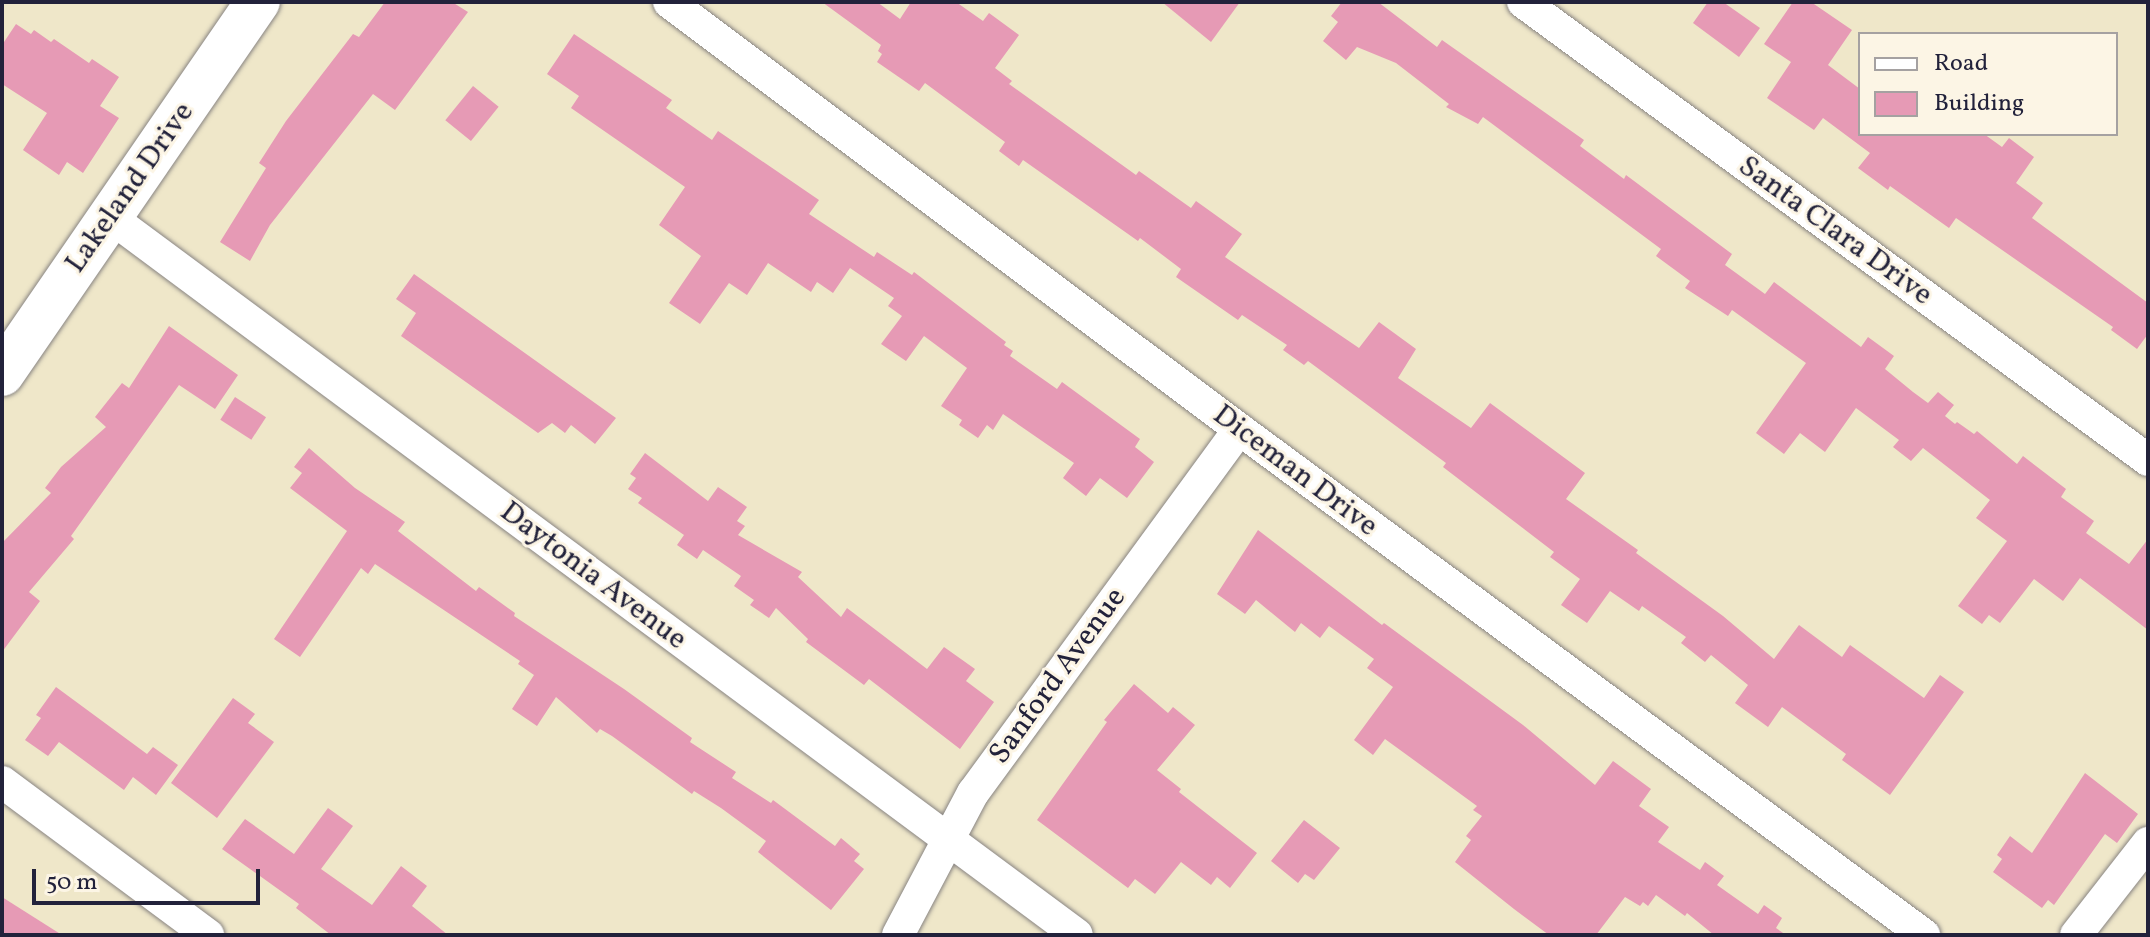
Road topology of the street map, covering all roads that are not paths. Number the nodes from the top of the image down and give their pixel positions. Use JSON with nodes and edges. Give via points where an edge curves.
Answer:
{"nodes":[{"id":1,"x":669,"y":2,"type":"edge"},
{"id":2,"x":1523,"y":2,"type":"edge"},
{"id":3,"x":250,"y":5,"type":"edge"},
{"id":4,"x":110,"y":217,"type":"junction"},
{"id":5,"x":2,"y":374,"type":"edge"},
{"id":6,"x":1239,"y":429,"type":"junction"},
{"id":7,"x":2148,"y":460,"type":"edge"},
{"id":8,"x":2,"y":782,"type":"edge"},
{"id":9,"x":946,"y":839,"type":"junction"},
{"id":10,"x":2148,"y":843,"type":"edge"},
{"id":11,"x":208,"y":935,"type":"edge"},
{"id":12,"x":898,"y":935,"type":"edge"},
{"id":13,"x":1077,"y":935,"type":"edge"},
{"id":14,"x":1924,"y":935,"type":"edge"},
{"id":15,"x":2076,"y":935,"type":"edge"}],
"edges":[{"from":1,"to":6,"type":"street","name":"Diceman Drive"},
{"from":2,"to":7,"type":"street","name":"Santa Clara Drive"},
{"from":3,"to":4,"type":"street","name":"Lakeland Drive"},
{"from":4,"to":5,"type":"street","name":"Lakeland Drive"},
{"from":4,"to":9,"type":"street","name":"Daytonia Avenue"},
{"from":6,"to":9,"type":"street","name":"Sanford Avenue","via":[[982,780]]},
{"from":6,"to":14,"type":"street","name":"Diceman Drive"},
{"from":8,"to":11,"type":"street"},
{"from":9,"to":12,"type":"street","name":"Sanford Avenue"},
{"from":9,"to":13,"type":"street","name":"Daytonia Avenue"},
{"from":10,"to":15,"type":"street"}]}
